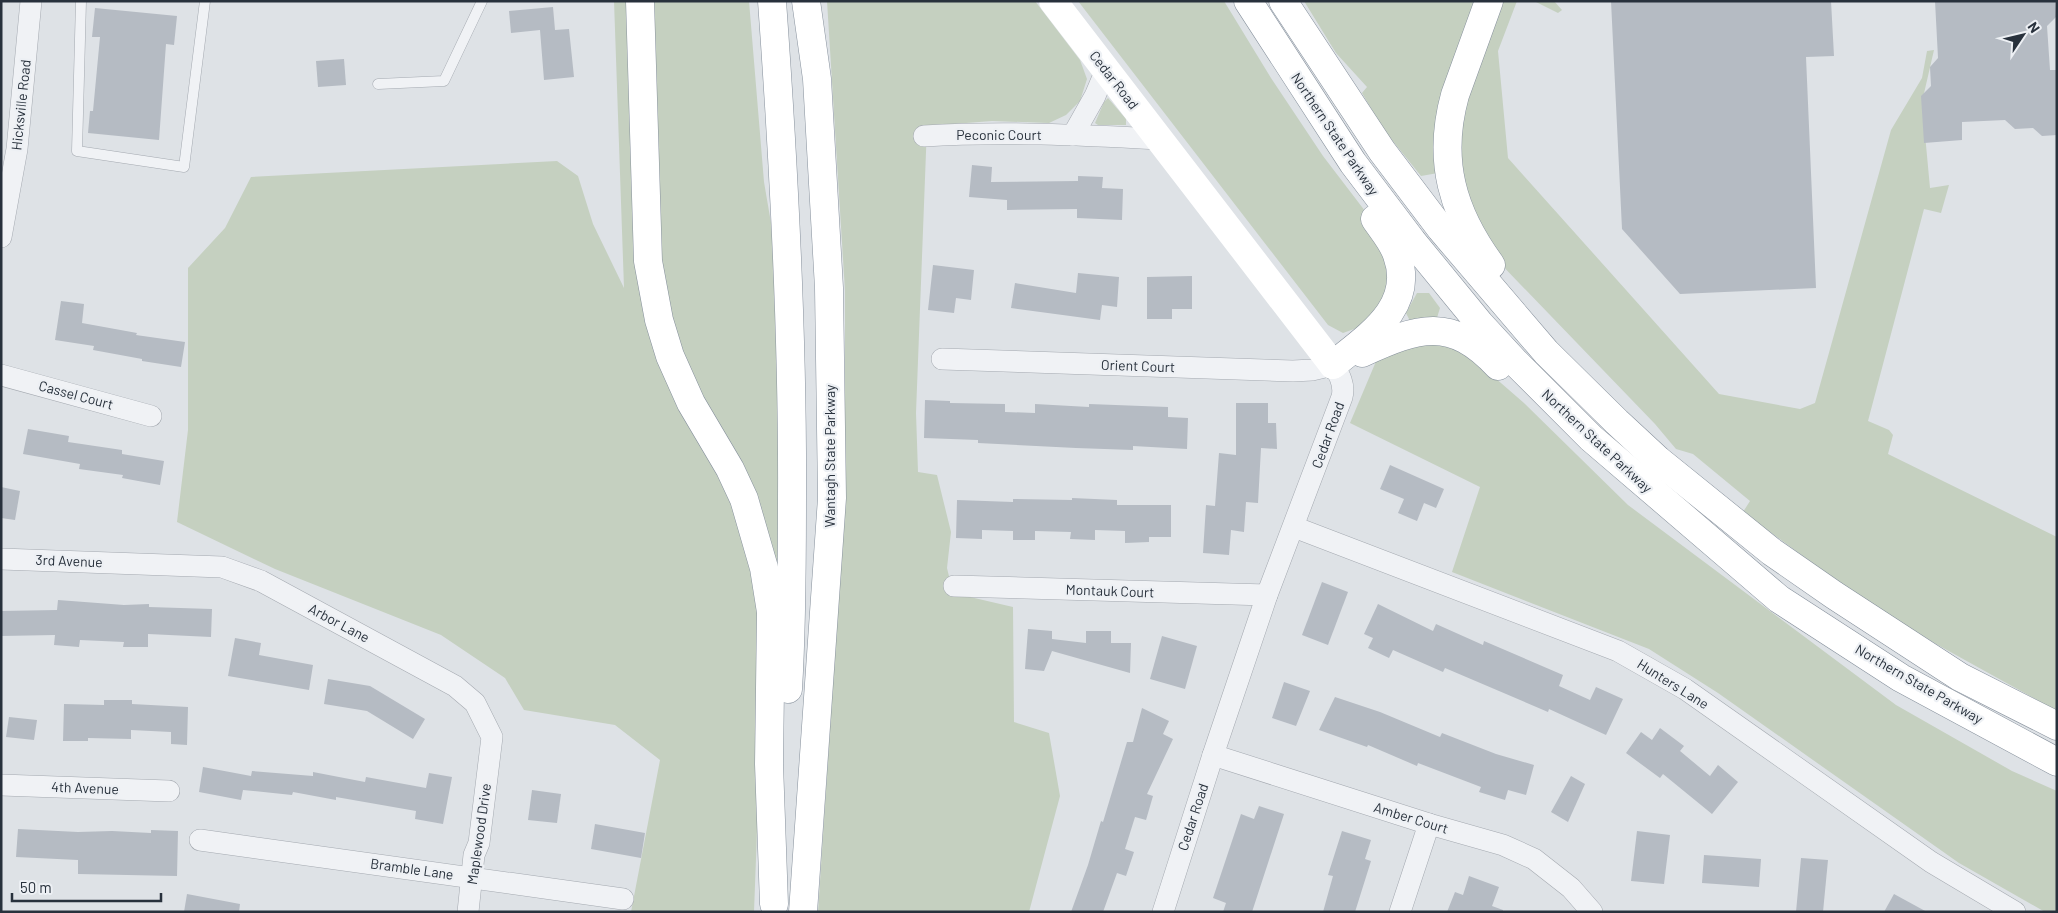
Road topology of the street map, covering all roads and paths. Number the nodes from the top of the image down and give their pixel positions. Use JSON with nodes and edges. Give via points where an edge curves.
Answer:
{"nodes":[{"id":1,"x":31,"y":1,"type":"edge"},
{"id":2,"x":81,"y":1,"type":"edge"},
{"id":3,"x":205,"y":1,"type":"edge"},
{"id":4,"x":482,"y":1,"type":"edge"},
{"id":5,"x":640,"y":1,"type":"edge"},
{"id":6,"x":772,"y":1,"type":"edge"},
{"id":7,"x":806,"y":1,"type":"edge"},
{"id":8,"x":1053,"y":1,"type":"edge"},
{"id":9,"x":1248,"y":1,"type":"edge"},
{"id":10,"x":1283,"y":1,"type":"edge"},
{"id":11,"x":1489,"y":1,"type":"edge"},
{"id":12,"x":1106,"y":70,"type":"junction"},
{"id":13,"x":378,"y":84,"type":"dead end"},
{"id":14,"x":1301,"y":85,"type":"junction"},
{"id":15,"x":11,"y":106,"type":"edge"},
{"id":16,"x":1073,"y":135,"type":"junction"},
{"id":17,"x":924,"y":136,"type":"dead end"},
{"id":18,"x":1159,"y":139,"type":"junction"},
{"id":19,"x":1,"y":237,"type":"edge"},
{"id":20,"x":1546,"y":352,"type":"junction"},
{"id":21,"x":942,"y":359,"type":"dead end"},
{"id":22,"x":1333,"y":365,"type":"junction"},
{"id":23,"x":1,"y":375,"type":"edge"},
{"id":24,"x":152,"y":416,"type":"dead end"},
{"id":25,"x":1590,"y":438,"type":"junction"},
{"id":26,"x":1294,"y":527,"type":"junction"},
{"id":27,"x":1,"y":559,"type":"edge"},
{"id":28,"x":137,"y":564,"type":"joint"},
{"id":29,"x":954,"y":586,"type":"dead end"},
{"id":30,"x":1267,"y":596,"type":"junction"},
{"id":31,"x":2057,"y":726,"type":"edge"},
{"id":32,"x":490,"y":755,"type":"joint"},
{"id":33,"x":1213,"y":756,"type":"junction"},
{"id":34,"x":2057,"y":762,"type":"edge"},
{"id":35,"x":1,"y":786,"type":"edge"},
{"id":36,"x":169,"y":790,"type":"dead end"},
{"id":37,"x":1429,"y":824,"type":"junction"},
{"id":38,"x":200,"y":840,"type":"dead end"},
{"id":39,"x":473,"y":878,"type":"junction"},
{"id":40,"x":623,"y":899,"type":"dead end"},
{"id":41,"x":1988,"y":905,"type":"edge"},
{"id":42,"x":774,"y":908,"type":"edge"},
{"id":43,"x":468,"y":912,"type":"edge"},
{"id":44,"x":802,"y":912,"type":"edge"},
{"id":45,"x":1163,"y":912,"type":"edge"},
{"id":46,"x":1400,"y":912,"type":"edge"},
{"id":47,"x":1592,"y":912,"type":"edge"},
{"id":48,"x":2015,"y":912,"type":"edge"}],
"edges":[{"from":1,"to":15,"type":"street","name":"Hicksville Road"},
{"from":2,"to":3,"type":"lane","via":[[77,151],[184,167]]},
{"from":4,"to":13,"type":"lane","via":[[444,82]]},
{"from":5,"to":42,"type":"main road","via":[[648,261],[658,320],[691,403],[744,499],[764,568],[771,612],[769,764]]},
{"from":6,"to":42,"type":"main road","via":[[786,222],[792,472],[790,648]]},
{"from":7,"to":44,"type":"main road","name":"Wantagh State Parkway","via":[[817,79],[828,278],[832,498]]},
{"from":8,"to":12,"type":"main road","name":"Cedar Road"},
{"from":9,"to":14,"type":"main road","name":"Northern State Parkway"},
{"from":10,"to":20,"type":"main road","name":"Northern State Parkway","via":[[1411,191]]},
{"from":11,"to":20,"type":"main road","via":[[1450,111],[1446,143],[1449,176],[1458,207],[1473,239]]},
{"from":12,"to":16,"type":"street"},
{"from":12,"to":18,"type":"main road","name":"Cedar Road"},
{"from":14,"to":22,"type":"main road","via":[[1364,205],[1397,254],[1401,272],[1400,291],[1389,316]]},
{"from":14,"to":25,"type":"main road","name":"Northern State Parkway","via":[[1377,197],[1446,284],[1516,363]]},
{"from":15,"to":19,"type":"street","name":"Hicksville Road","via":[[16,149]]},
{"from":16,"to":17,"type":"street","name":"Peconic Court"},
{"from":16,"to":18,"type":"street","name":"Peconic Court"},
{"from":18,"to":22,"type":"main road","name":"Cedar Road"},
{"from":20,"to":31,"type":"main road","name":"Northern State Parkway","via":[[1658,460],[1772,552],[1960,677]]},
{"from":21,"to":22,"type":"street","name":"Orient Court","via":[[1293,371]]},
{"from":22,"to":25,"type":"main road","via":[[1413,332],[1454,334],[1480,348],[1510,380]]},
{"from":22,"to":26,"type":"street","name":"Cedar Road","via":[[1343,384],[1342,397]]},
{"from":23,"to":24,"type":"street","name":"Cassel Court"},
{"from":25,"to":34,"type":"main road","name":"Northern State Parkway","via":[[1779,598],[1901,678]]},
{"from":26,"to":30,"type":"street","name":"Cedar Road"},
{"from":26,"to":41,"type":"street","name":"Hunters Lane","via":[[1618,651],[1685,689]]},
{"from":27,"to":28,"type":"street","name":"3rd Avenue"},
{"from":28,"to":32,"type":"street","name":"Arbor Lane","via":[[222,567],[261,581],[455,686],[475,703],[492,737]]},
{"from":29,"to":30,"type":"street","name":"Montauk Court"},
{"from":30,"to":33,"type":"street","name":"Cedar Road"},
{"from":32,"to":39,"type":"street","name":"Maplewood Drive"},
{"from":33,"to":37,"type":"street","name":"Amber Court"},
{"from":33,"to":45,"type":"street","name":"Cedar Road"},
{"from":35,"to":36,"type":"street","name":"4th Avenue"},
{"from":37,"to":46,"type":"street"},
{"from":37,"to":47,"type":"street","name":"Amber Court","via":[[1503,845],[1534,859],[1571,888]]},
{"from":38,"to":39,"type":"street","name":"Bramble Lane"},
{"from":39,"to":40,"type":"street","name":"Bramble Lane"},
{"from":39,"to":43,"type":"street","name":"Maplewood Drive"},
{"from":41,"to":48,"type":"street","name":"Hunters Lane"}]}
